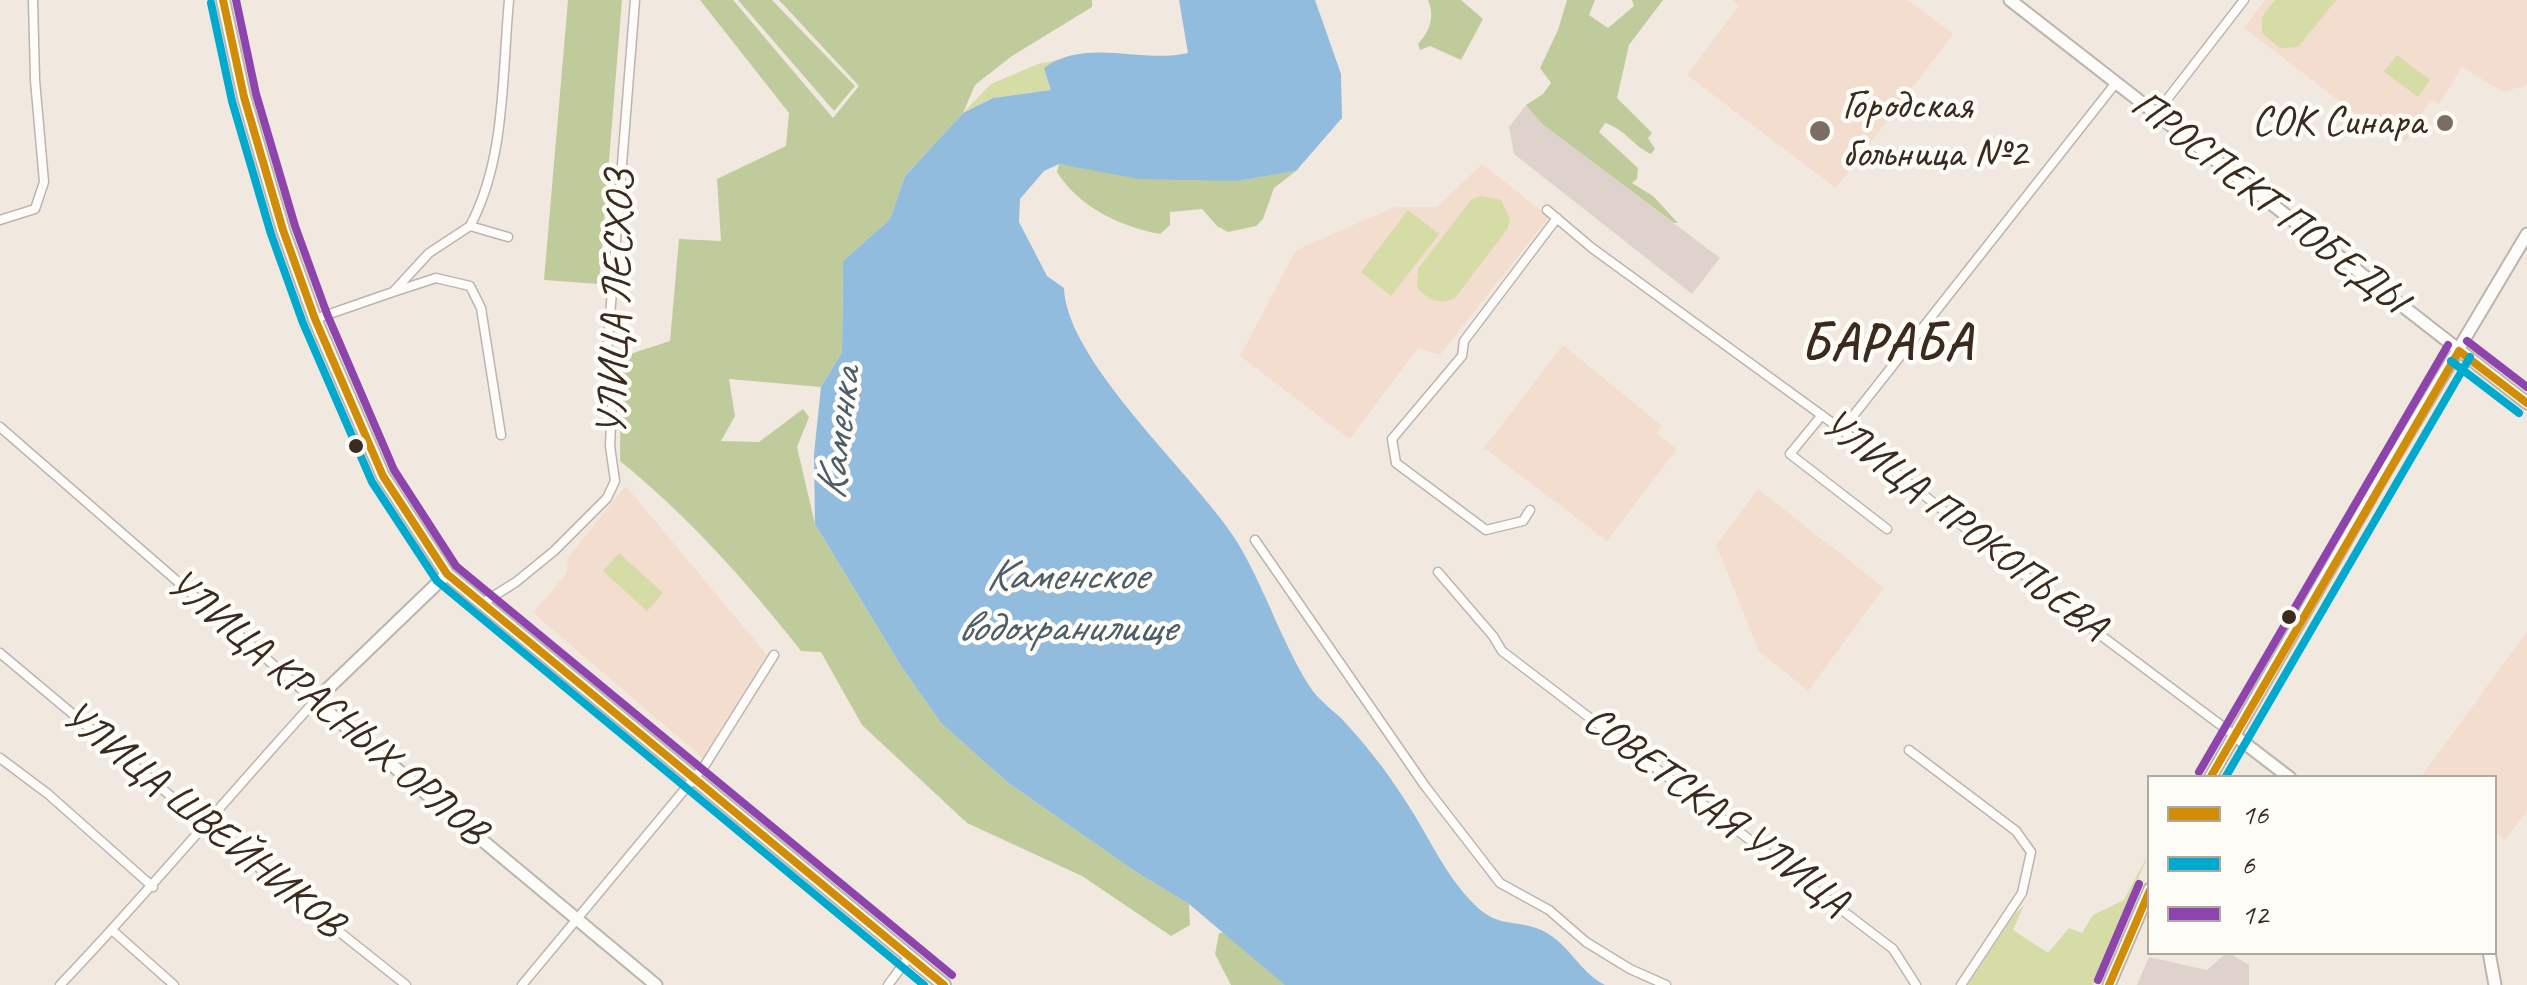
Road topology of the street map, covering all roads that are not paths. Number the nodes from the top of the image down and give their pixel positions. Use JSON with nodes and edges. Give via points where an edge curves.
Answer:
{"nodes":[{"id":1,"x":33,"y":0,"type":"edge"},
{"id":2,"x":222,"y":0,"type":"edge"},
{"id":3,"x":509,"y":0,"type":"edge"},
{"id":4,"x":635,"y":0,"type":"edge"},
{"id":5,"x":2010,"y":0,"type":"edge"},
{"id":6,"x":2244,"y":0,"type":"edge"},
{"id":7,"x":2115,"y":84,"type":"junction"},
{"id":8,"x":2156,"y":114,"type":"junction"},
{"id":9,"x":1547,"y":210,"type":"dead end"},
{"id":10,"x":1557,"y":218,"type":"junction"},
{"id":11,"x":0,"y":220,"type":"edge"},
{"id":12,"x":470,"y":226,"type":"junction"},
{"id":13,"x":2527,"y":234,"type":"edge"},
{"id":14,"x":508,"y":237,"type":"dead end"},
{"id":15,"x":393,"y":292,"type":"junction"},
{"id":16,"x":315,"y":318,"type":"junction"},
{"id":17,"x":2458,"y":352,"type":"junction"},
{"id":18,"x":2527,"y":403,"type":"edge"},
{"id":19,"x":1822,"y":415,"type":"junction"},
{"id":20,"x":0,"y":427,"type":"edge"},
{"id":21,"x":1842,"y":430,"type":"junction"},
{"id":22,"x":501,"y":435,"type":"dead end"},
{"id":23,"x":1530,"y":510,"type":"dead end"},
{"id":24,"x":1887,"y":529,"type":"dead end"},
{"id":25,"x":1256,"y":540,"type":"dead end"},
{"id":26,"x":1438,"y":572,"type":"dead end"},
{"id":27,"x":447,"y":574,"type":"junction"},
{"id":28,"x":481,"y":604,"type":"junction"},
{"id":29,"x":0,"y":653,"type":"edge"},
{"id":30,"x":774,"y":655,"type":"dead end"},
{"id":31,"x":314,"y":701,"type":"junction"},
{"id":32,"x":2234,"y":735,"type":"junction"},
{"id":33,"x":1909,"y":750,"type":"dead end"},
{"id":34,"x":0,"y":758,"type":"edge"},
{"id":35,"x":2212,"y":775,"type":"edge"},
{"id":36,"x":2286,"y":775,"type":"edge"},
{"id":37,"x":692,"y":780,"type":"junction"},
{"id":38,"x":204,"y":824,"type":"junction"},
{"id":39,"x":153,"y":888,"type":"junction"},
{"id":40,"x":2147,"y":896,"type":"edge"},
{"id":41,"x":575,"y":920,"type":"junction"},
{"id":42,"x":112,"y":930,"type":"junction"},
{"id":43,"x":2490,"y":955,"type":"edge"},
{"id":44,"x":909,"y":957,"type":"junction"},
{"id":45,"x":60,"y":985,"type":"edge"},
{"id":46,"x":174,"y":985,"type":"edge"},
{"id":47,"x":406,"y":985,"type":"edge"},
{"id":48,"x":522,"y":985,"type":"edge"},
{"id":49,"x":656,"y":985,"type":"edge"},
{"id":50,"x":888,"y":985,"type":"edge"},
{"id":51,"x":944,"y":985,"type":"edge"},
{"id":52,"x":1666,"y":985,"type":"edge"},
{"id":53,"x":1916,"y":985,"type":"edge"},
{"id":54,"x":1961,"y":985,"type":"edge"},
{"id":55,"x":2108,"y":985,"type":"edge"},
{"id":56,"x":2496,"y":985,"type":"edge"}],
"edges":[{"from":1,"to":11,"type":"street","via":[[44,182],[34,209]]},
{"from":2,"to":16,"type":"main road","via":[[244,97]]},
{"from":3,"to":12,"type":"street","via":[[495,147],[484,199]]},
{"from":4,"to":28,"type":"street","name":"УЛИЦА ЛЕСХОЗ","via":[[607,354],[616,481],[554,551]]},
{"from":5,"to":7,"type":"street","name":"ПРОСПЕКТ ПОБЕДЫ"},
{"from":6,"to":8,"type":"street"},
{"from":7,"to":8,"type":"street","name":"ПРОСПЕКТ ПОБЕДЫ"},
{"from":7,"to":21,"type":"street"},
{"from":8,"to":17,"type":"street","name":"ПРОСПЕКТ ПОБЕДЫ"},
{"from":9,"to":10,"type":"street","name":"УЛИЦА ПРОКОПЬЕВА"},
{"from":10,"to":19,"type":"street","name":"УЛИЦА ПРОКОПЬЕВА"},
{"from":10,"to":23,"type":"street","via":[[1464,341],[1462,356],[1392,439],[1396,464],[1486,530],[1523,521]]},
{"from":12,"to":14,"type":"street"},
{"from":12,"to":15,"type":"street","via":[[429,253]]},
{"from":13,"to":17,"type":"street"},
{"from":15,"to":16,"type":"street"},
{"from":15,"to":22,"type":"street","via":[[436,278],[470,286],[481,308]]},
{"from":16,"to":27,"type":"main road","via":[[383,476]]},
{"from":17,"to":18,"type":"street","name":"ПРОСПЕКТ ПОБЕДЫ"},
{"from":17,"to":32,"type":"street"},
{"from":19,"to":21,"type":"street","name":"УЛИЦА ПРОКОПЬЕВА"},
{"from":19,"to":24,"type":"street","via":[[1790,454]]},
{"from":20,"to":31,"type":"street","name":"УЛИЦА КРАСНЫХ ОРЛОВ"},
{"from":21,"to":32,"type":"street","name":"УЛИЦА ПРОКОПЬЕВА"},
{"from":25,"to":52,"type":"street","via":[[1500,884]]},
{"from":26,"to":53,"type":"street","name":"СОВЕТСКАЯ УЛИЦА","via":[[1502,651],[1893,948]]},
{"from":27,"to":28,"type":"main road"},
{"from":27,"to":31,"type":"street"},
{"from":28,"to":37,"type":"main road"},
{"from":29,"to":38,"type":"street","name":"УЛИЦА ШВЕЙНИКОВ"},
{"from":30,"to":37,"type":"street"},
{"from":31,"to":38,"type":"street"},
{"from":31,"to":41,"type":"street","name":"УЛИЦА КРАСНЫХ ОРЛОВ"},
{"from":32,"to":35,"type":"street"},
{"from":32,"to":36,"type":"street"},
{"from":33,"to":54,"type":"street","via":[[2016,831],[2031,852],[2022,893]]},
{"from":34,"to":39,"type":"street"},
{"from":37,"to":41,"type":"street"},
{"from":37,"to":44,"type":"main road"},
{"from":38,"to":39,"type":"street"},
{"from":38,"to":47,"type":"street","name":"УЛИЦА ШВЕЙНИКОВ"},
{"from":39,"to":42,"type":"street"},
{"from":40,"to":55,"type":"street"},
{"from":41,"to":48,"type":"street"},
{"from":41,"to":49,"type":"street","name":"УЛИЦА КРАСНЫХ ОРЛОВ"},
{"from":42,"to":45,"type":"street"},
{"from":42,"to":46,"type":"street"},
{"from":43,"to":56,"type":"street"},
{"from":44,"to":50,"type":"street"},
{"from":44,"to":51,"type":"main road"}]}
